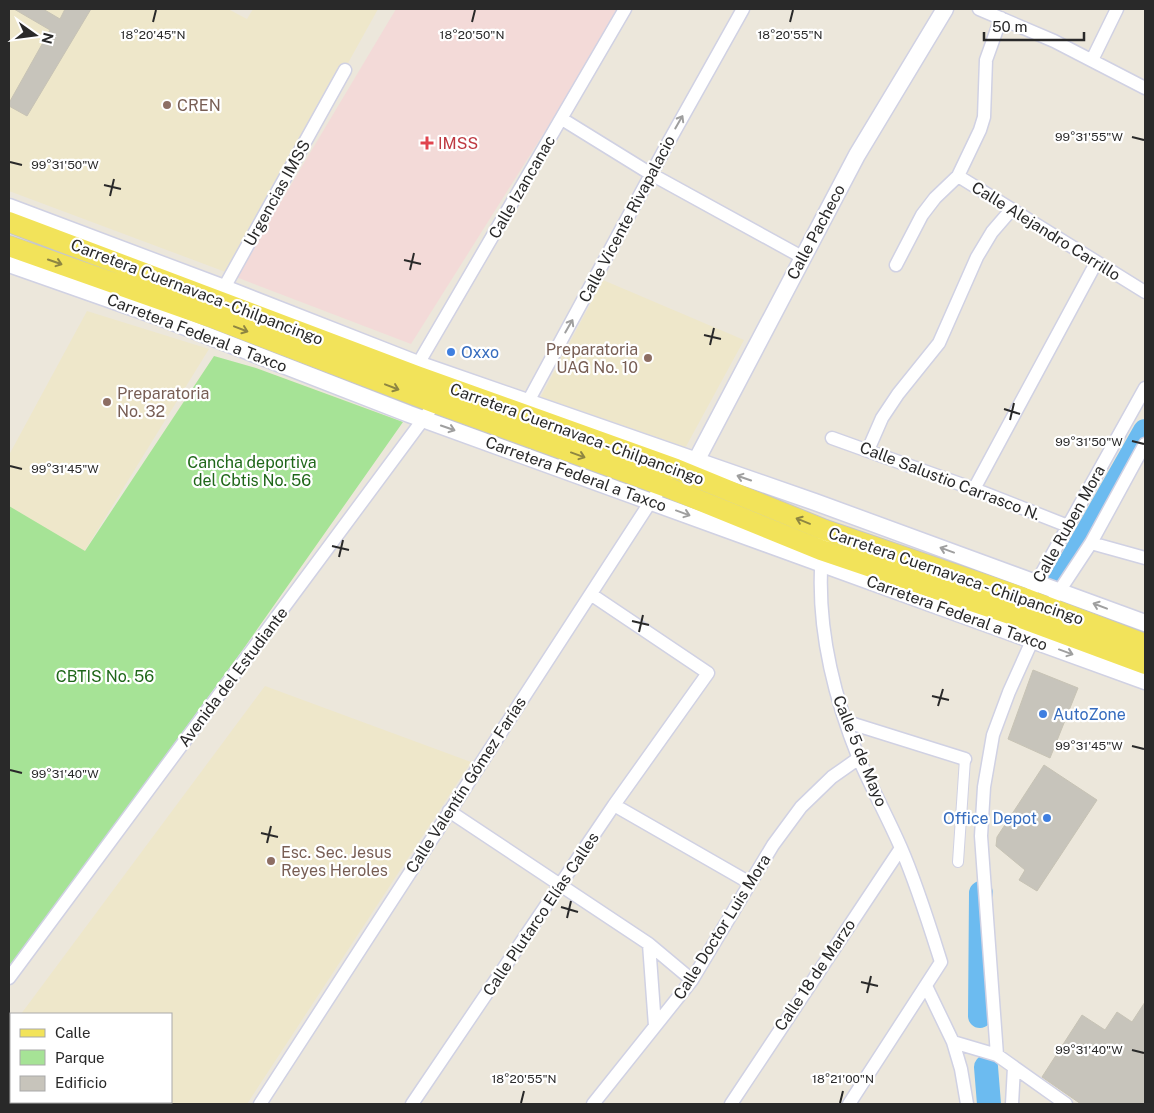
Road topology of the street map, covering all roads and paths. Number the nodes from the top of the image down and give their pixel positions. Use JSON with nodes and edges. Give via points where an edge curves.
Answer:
{"nodes":[{"id":1,"x":625,"y":9,"type":"edge"},
{"id":2,"x":743,"y":9,"type":"edge"},
{"id":3,"x":945,"y":9,"type":"edge"},
{"id":4,"x":979,"y":9,"type":"edge"},
{"id":5,"x":1117,"y":9,"type":"edge"},
{"id":6,"x":1001,"y":18,"type":"junction"},
{"id":7,"x":1092,"y":60,"type":"junction"},
{"id":8,"x":345,"y":70,"type":"dead end"},
{"id":9,"x":1145,"y":88,"type":"edge"},
{"id":10,"x":562,"y":119,"type":"junction"},
{"id":11,"x":652,"y":174,"type":"junction"},
{"id":12,"x":953,"y":180,"type":"junction"},
{"id":13,"x":9,"y":208,"type":"edge"},
{"id":14,"x":1011,"y":210,"type":"junction"},
{"id":15,"x":9,"y":222,"type":"edge"},
{"id":16,"x":9,"y":246,"type":"edge"},
{"id":17,"x":802,"y":257,"type":"junction"},
{"id":18,"x":1096,"y":262,"type":"junction"},
{"id":19,"x":9,"y":264,"type":"edge"},
{"id":20,"x":896,"y":265,"type":"dead end"},
{"id":21,"x":1145,"y":292,"type":"edge"},
{"id":22,"x":217,"y":301,"type":"junction"},
{"id":23,"x":368,"y":350,"type":"junction"},
{"id":24,"x":418,"y":364,"type":"junction"},
{"id":25,"x":329,"y":373,"type":"junction"},
{"id":26,"x":452,"y":381,"type":"junction"},
{"id":27,"x":1145,"y":388,"type":"edge"},
{"id":28,"x":435,"y":403,"type":"junction"},
{"id":29,"x":520,"y":416,"type":"junction"},
{"id":30,"x":424,"y":419,"type":"junction"},
{"id":31,"x":559,"y":430,"type":"junction"},
{"id":32,"x":832,"y":438,"type":"dead end"},
{"id":33,"x":1145,"y":444,"type":"edge"},
{"id":34,"x":868,"y":450,"type":"junction"},
{"id":35,"x":696,"y":461,"type":"junction"},
{"id":36,"x":676,"y":469,"type":"junction"},
{"id":37,"x":664,"y":486,"type":"junction"},
{"id":38,"x":974,"y":489,"type":"junction"},
{"id":39,"x":651,"y":501,"type":"junction"},
{"id":40,"x":1068,"y":526,"type":"junction"},
{"id":41,"x":825,"y":530,"type":"junction"},
{"id":42,"x":1091,"y":543,"type":"junction"},
{"id":43,"x":822,"y":557,"type":"junction"},
{"id":44,"x":1145,"y":558,"type":"edge"},
{"id":45,"x":1037,"y":582,"type":"junction"},
{"id":46,"x":1059,"y":590,"type":"junction"},
{"id":47,"x":592,"y":595,"type":"junction"},
{"id":48,"x":1017,"y":616,"type":"junction"},
{"id":49,"x":1145,"y":623,"type":"edge"},
{"id":50,"x":1040,"y":624,"type":"junction"},
{"id":51,"x":1145,"y":644,"type":"edge"},
{"id":52,"x":1145,"y":664,"type":"edge"},
{"id":53,"x":1145,"y":681,"type":"edge"},
{"id":54,"x":847,"y":722,"type":"junction"},
{"id":55,"x":859,"y":758,"type":"junction"},
{"id":56,"x":965,"y":759,"type":"joint"},
{"id":57,"x":614,"y":805,"type":"junction"},
{"id":58,"x":448,"y":811,"type":"junction"},
{"id":59,"x":901,"y":848,"type":"junction"},
{"id":60,"x":958,"y":862,"type":"dead end"},
{"id":61,"x":750,"y":883,"type":"junction"},
{"id":62,"x":560,"y":887,"type":"junction"},
{"id":63,"x":649,"y":944,"type":"junction"},
{"id":64,"x":9,"y":978,"type":"edge"},
{"id":65,"x":692,"y":980,"type":"junction"},
{"id":66,"x":926,"y":988,"type":"junction"},
{"id":67,"x":655,"y":1026,"type":"junction"},
{"id":68,"x":953,"y":1042,"type":"junction"},
{"id":69,"x":997,"y":1055,"type":"junction"},
{"id":70,"x":1014,"y":1067,"type":"junction"},
{"id":71,"x":852,"y":1103,"type":"edge"},
{"id":72,"x":260,"y":1104,"type":"edge"},
{"id":73,"x":412,"y":1104,"type":"edge"},
{"id":74,"x":594,"y":1104,"type":"edge"},
{"id":75,"x":731,"y":1104,"type":"edge"},
{"id":76,"x":967,"y":1104,"type":"edge"},
{"id":77,"x":1012,"y":1104,"type":"edge"},
{"id":78,"x":1066,"y":1104,"type":"edge"}],
"edges":[{"from":1,"to":10,"type":"street","name":"Calle Izancanac"},
{"from":11,"to":2,"type":"street","name":"Calle Vicente Rivapalacio","one_way":true},
{"from":3,"to":17,"type":"street","name":"Calle Pacheco","via":[[857,155]]},
{"from":4,"to":6,"type":"street"},
{"from":5,"to":7,"type":"street"},
{"from":6,"to":7,"type":"street"},
{"from":6,"to":12,"type":"street","via":[[986,60],[984,117]]},
{"from":7,"to":9,"type":"street"},
{"from":8,"to":22,"type":"street","name":"Urgencias IMSS"},
{"from":10,"to":11,"type":"street"},
{"from":10,"to":24,"type":"street","name":"Calle Izancanac"},
{"from":11,"to":17,"type":"street"},
{"from":29,"to":11,"type":"street","name":"Calle Vicente Rivapalacio","one_way":true},
{"from":12,"to":14,"type":"street","name":"Calle Alejandro Carrillo"},
{"from":12,"to":20,"type":"street","via":[[922,215]]},
{"from":13,"to":22,"type":"street"},
{"from":14,"to":18,"type":"street","name":"Calle Alejandro Carrillo"},
{"from":14,"to":34,"type":"street","via":[[977,257],[939,342],[887,410]]},
{"from":15,"to":22,"type":"main road","name":"Carretera Cuernavaca - Chilpancingo"},
{"from":16,"to":22,"type":"main road","name":"Carretera Cuernavaca - Chilpancingo","one_way":true},
{"from":17,"to":35,"type":"street","name":"Calle Pacheco"},
{"from":18,"to":21,"type":"street","name":"Calle Alejandro Carrillo"},
{"from":18,"to":38,"type":"street"},
{"from":19,"to":25,"type":"street","name":"Carretera Federal a Taxco"},
{"from":22,"to":23,"type":"main road","name":"Carretera Cuernavaca - Chilpancingo"},
{"from":22,"to":25,"type":"main road","name":"Carretera Cuernavaca - Chilpancingo","one_way":true},
{"from":23,"to":24,"type":"street"},
{"from":23,"to":26,"type":"main road","name":"Carretera Cuernavaca - Chilpancingo"},
{"from":24,"to":26,"type":"street"},
{"from":25,"to":28,"type":"main road","name":"Carretera Cuernavaca - Chilpancingo","one_way":true},
{"from":25,"to":30,"type":"street","name":"Carretera Federal a Taxco"},
{"from":26,"to":28,"type":"street","name":"Avenida del Estudiante"},
{"from":26,"to":29,"type":"main road","name":"Carretera Cuernavaca - Chilpancingo"},
{"from":27,"to":40,"type":"street","name":"Calle Ruben Mora"},
{"from":28,"to":29,"type":"main road","name":"Carretera Cuernavaca - Chilpancingo"},
{"from":28,"to":30,"type":"street","name":"Avenida del Estudiante"},
{"from":29,"to":31,"type":"main road","name":"Carretera Cuernavaca - Chilpancingo"},
{"from":30,"to":39,"type":"street","name":"Carretera Federal a Taxco","one_way":true},
{"from":30,"to":64,"type":"street","name":"Avenida del Estudiante"},
{"from":31,"to":35,"type":"street"},
{"from":31,"to":36,"type":"main road","name":"Carretera Cuernavaca - Chilpancingo"},
{"from":31,"to":37,"type":"main road","name":"Carretera Cuernavaca - Chilpancingo","one_way":true},
{"from":32,"to":34,"type":"street","name":"Calle Salustio Carrasco N."},
{"from":33,"to":42,"type":"street"},
{"from":34,"to":38,"type":"street","name":"Calle Salustio Carrasco N."},
{"from":45,"to":35,"type":"street","one_way":true},
{"from":36,"to":37,"type":"street","name":"Calle Valentín Gómez Farías"},
{"from":41,"to":36,"type":"main road","name":"Carretera Cuernavaca - Chilpancingo","one_way":true},
{"from":37,"to":39,"type":"street","name":"Calle Valentín Gómez Farías"},
{"from":37,"to":43,"type":"main road","name":"Carretera Cuernavaca - Chilpancingo"},
{"from":38,"to":40,"type":"street","name":"Calle Salustio Carrasco N."},
{"from":39,"to":43,"type":"street","name":"Carretera Federal a Taxco","one_way":true},
{"from":39,"to":47,"type":"street","name":"Calle Valentín Gómez Farías"},
{"from":40,"to":45,"type":"street","name":"Calle Ruben Mora"},
{"from":41,"to":43,"type":"street","name":"Calle 5 de Mayo"},
{"from":41,"to":48,"type":"main road","name":"Carretera Cuernavaca - Chilpancingo"},
{"from":42,"to":44,"type":"street"},
{"from":42,"to":46,"type":"street"},
{"from":43,"to":48,"type":"main road","name":"Carretera Cuernavaca - Chilpancingo"},
{"from":43,"to":54,"type":"street","name":"Calle 5 de Mayo","via":[[821,608],[826,646],[833,686]]},
{"from":45,"to":46,"type":"street"},
{"from":45,"to":48,"type":"street","name":"Calle Ruben Mora"},
{"from":49,"to":46,"type":"street","one_way":true},
{"from":46,"to":50,"type":"street"},
{"from":47,"to":57,"type":"street","name":"Calle Plutarco Elías Calles","via":[[708,673]]},
{"from":47,"to":58,"type":"street","name":"Calle Valentín Gómez Farías"},
{"from":48,"to":50,"type":"main road","name":"Carretera Cuernavaca - Chilpancingo"},
{"from":50,"to":51,"type":"main road","name":"Carretera Cuernavaca - Chilpancingo"},
{"from":50,"to":52,"type":"main road","name":"Carretera Cuernavaca - Chilpancingo"},
{"from":50,"to":53,"type":"street","name":"Carretera Federal a Taxco","one_way":true},
{"from":50,"to":69,"type":"street","via":[[1008,692],[993,735],[984,787],[981,836]]},
{"from":54,"to":55,"type":"street","name":"Calle 5 de Mayo"},
{"from":54,"to":56,"type":"street"},
{"from":55,"to":59,"type":"street","name":"Calle 5 de Mayo"},
{"from":55,"to":61,"type":"street","name":"Calle Doctor Luis Mora","via":[[832,777],[801,807]]},
{"from":56,"to":60,"type":"street"},
{"from":57,"to":61,"type":"street"},
{"from":57,"to":62,"type":"street","name":"Calle Plutarco Elías Calles"},
{"from":58,"to":62,"type":"street"},
{"from":58,"to":72,"type":"street","name":"Calle Valentín Gómez Farías"},
{"from":59,"to":66,"type":"street","name":"Calle 5 de Mayo","via":[[941,962]]},
{"from":59,"to":75,"type":"street","name":"Calle 18 de Marzo"},
{"from":61,"to":65,"type":"street","name":"Calle Doctor Luis Mora"},
{"from":62,"to":63,"type":"street"},
{"from":62,"to":73,"type":"street","name":"Calle Plutarco Elías Calles"},
{"from":63,"to":65,"type":"street"},
{"from":63,"to":67,"type":"street"},
{"from":65,"to":67,"type":"street","name":"Calle Doctor Luis Mora"},
{"from":66,"to":68,"type":"street"},
{"from":66,"to":71,"type":"street"},
{"from":67,"to":74,"type":"street","name":"Calle Doctor Luis Mora"},
{"from":68,"to":69,"type":"street"},
{"from":68,"to":76,"type":"street"},
{"from":69,"to":70,"type":"street"},
{"from":70,"to":77,"type":"street"},
{"from":70,"to":78,"type":"street"}]}
